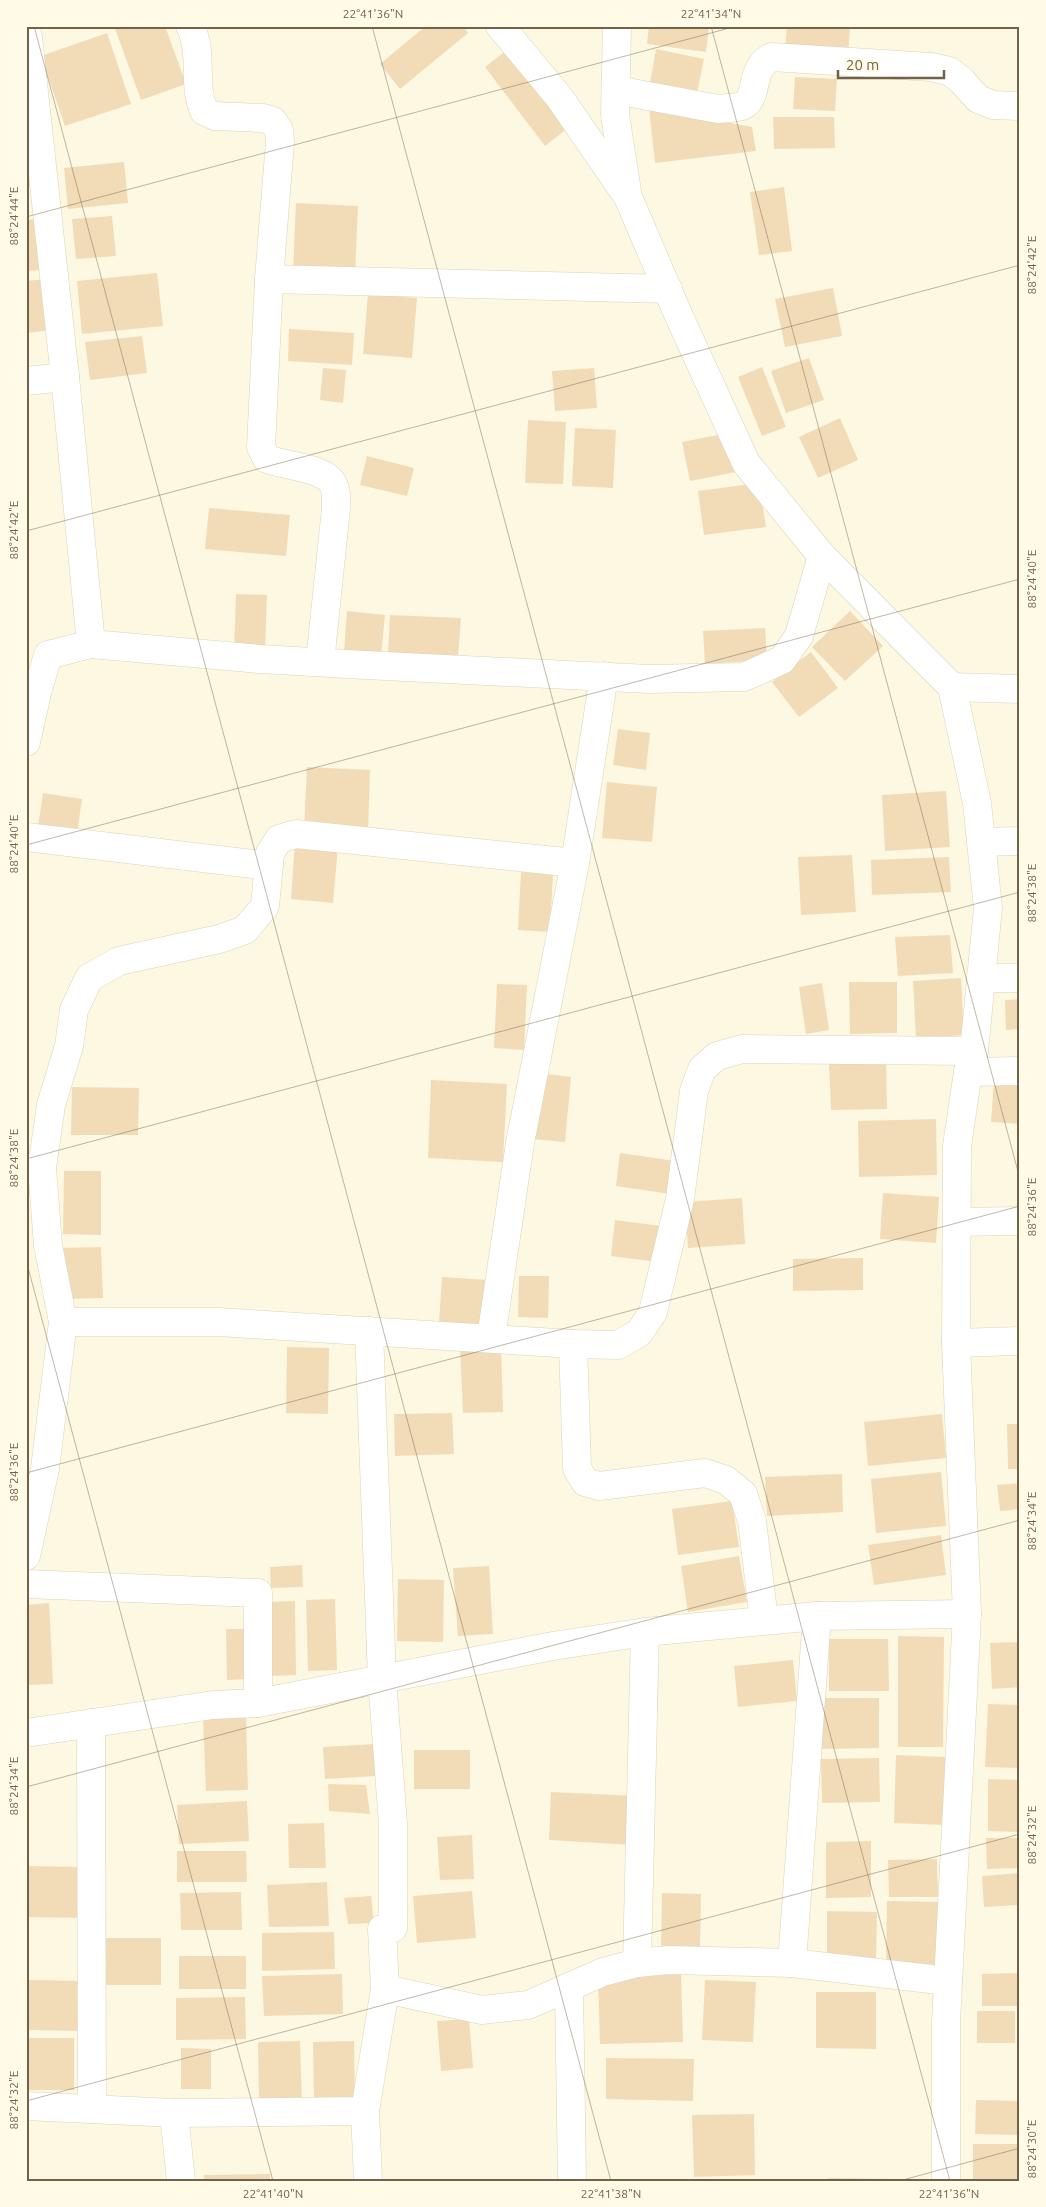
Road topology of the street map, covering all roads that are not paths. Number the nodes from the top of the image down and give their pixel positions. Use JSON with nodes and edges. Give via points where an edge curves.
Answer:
{"nodes":[{"id":1,"x":190,"y":26,"type":"edge"},
{"id":2,"x":500,"y":26,"type":"edge"},
{"id":3,"x":617,"y":26,"type":"edge"},
{"id":4,"x":34,"y":34,"type":"edge"},
{"id":5,"x":616,"y":90,"type":"junction"},
{"id":6,"x":1020,"y":106,"type":"edge"},
{"id":7,"x":628,"y":197,"type":"junction"},
{"id":8,"x":269,"y":280,"type":"junction"},
{"id":9,"x":668,"y":289,"type":"junction"},
{"id":10,"x":65,"y":377,"type":"junction"},
{"id":11,"x":26,"y":381,"type":"edge"},
{"id":12,"x":822,"y":556,"type":"junction"},
{"id":13,"x":90,"y":644,"type":"junction"},
{"id":14,"x":37,"y":654,"type":"edge"},
{"id":15,"x":320,"y":662,"type":"junction"},
{"id":16,"x":604,"y":676,"type":"junction"},
{"id":17,"x":952,"y":687,"type":"junction"},
{"id":18,"x":1020,"y":689,"type":"edge"},
{"id":19,"x":26,"y":742,"type":"edge"},
{"id":20,"x":26,"y":837,"type":"edge"},
{"id":21,"x":1020,"y":841,"type":"edge"},
{"id":22,"x":981,"y":842,"type":"junction"},
{"id":23,"x":575,"y":863,"type":"junction"},
{"id":24,"x":269,"y":866,"type":"junction"},
{"id":25,"x":981,"y":978,"type":"junction"},
{"id":26,"x":1020,"y":978,"type":"edge"},
{"id":27,"x":971,"y":1061,"type":"junction"},
{"id":28,"x":1020,"y":1071,"type":"edge"},
{"id":29,"x":34,"y":1168,"type":"edge"},
{"id":30,"x":1020,"y":1221,"type":"edge"},
{"id":31,"x":957,"y":1222,"type":"junction"},
{"id":32,"x":63,"y":1322,"type":"junction"},
{"id":33,"x":369,"y":1330,"type":"junction"},
{"id":34,"x":491,"y":1338,"type":"junction"},
{"id":35,"x":1020,"y":1341,"type":"edge"},
{"id":36,"x":956,"y":1343,"type":"junction"},
{"id":37,"x":573,"y":1344,"type":"junction"},
{"id":38,"x":26,"y":1556,"type":"edge"},
{"id":39,"x":26,"y":1584,"type":"edge"},
{"id":40,"x":967,"y":1614,"type":"junction"},
{"id":41,"x":817,"y":1616,"type":"junction"},
{"id":42,"x":764,"y":1620,"type":"junction"},
{"id":43,"x":645,"y":1632,"type":"junction"},
{"id":44,"x":382,"y":1679,"type":"junction"},
{"id":45,"x":258,"y":1703,"type":"junction"},
{"id":46,"x":91,"y":1723,"type":"junction"},
{"id":47,"x":26,"y":1733,"type":"edge"},
{"id":48,"x":637,"y":1963,"type":"junction"},
{"id":49,"x":792,"y":1963,"type":"junction"},
{"id":50,"x":948,"y":1981,"type":"junction"},
{"id":51,"x":569,"y":1987,"type":"junction"},
{"id":52,"x":385,"y":1989,"type":"junction"},
{"id":53,"x":26,"y":2106,"type":"edge"},
{"id":54,"x":92,"y":2109,"type":"junction"},
{"id":55,"x":365,"y":2112,"type":"junction"},
{"id":56,"x":174,"y":2113,"type":"junction"},
{"id":57,"x":181,"y":2181,"type":"edge"},
{"id":58,"x":368,"y":2181,"type":"edge"},
{"id":59,"x":572,"y":2181,"type":"edge"},
{"id":60,"x":946,"y":2181,"type":"edge"}],
"edges":[{"from":1,"to":8,"type":"street","via":[[196,38],[199,99],[204,110],[215,116],[263,118],[273,122],[279,130]]},
{"from":2,"to":7,"type":"street","via":[[559,97]]},
{"from":3,"to":5,"type":"street"},
{"from":4,"to":10,"type":"street"},
{"from":5,"to":6,"type":"street","via":[[718,109],[734,108],[745,105],[751,98],[758,68],[772,57],[931,67],[949,71],[978,99],[993,105]]},
{"from":5,"to":7,"type":"street","via":[[615,115]]},
{"from":7,"to":9,"type":"street"},
{"from":8,"to":9,"type":"street"},
{"from":8,"to":15,"type":"street","via":[[261,447],[267,459],[278,464],[320,473],[332,482],[336,492]]},
{"from":9,"to":12,"type":"street","via":[[746,463]]},
{"from":10,"to":11,"type":"street"},
{"from":10,"to":13,"type":"street"},
{"from":12,"to":16,"type":"street","via":[[799,636],[782,660],[744,677],[649,679]]},
{"from":12,"to":17,"type":"street"},
{"from":13,"to":14,"type":"street"},
{"from":13,"to":15,"type":"street"},
{"from":14,"to":19,"type":"street","via":[[37,693]]},
{"from":15,"to":16,"type":"street"},
{"from":16,"to":23,"type":"street"},
{"from":17,"to":18,"type":"street"},
{"from":17,"to":22,"type":"street","via":[[977,803]]},
{"from":20,"to":24,"type":"street"},
{"from":21,"to":22,"type":"street"},
{"from":22,"to":25,"type":"street","via":[[988,908]]},
{"from":23,"to":24,"type":"street","via":[[296,834],[279,839],[270,853]]},
{"from":23,"to":34,"type":"street","via":[[520,1143]]},
{"from":24,"to":29,"type":"street","via":[[265,906],[245,930],[219,940],[119,960],[89,978],[74,1010],[69,1046]]},
{"from":25,"to":26,"type":"street"},
{"from":25,"to":27,"type":"street"},
{"from":27,"to":28,"type":"street"},
{"from":27,"to":31,"type":"street","via":[[957,1146]]},
{"from":27,"to":37,"type":"street","via":[[742,1048],[717,1056],[702,1069],[694,1091],[680,1199],[652,1312],[639,1333],[618,1344]]},
{"from":29,"to":32,"type":"street"},
{"from":30,"to":31,"type":"street"},
{"from":31,"to":36,"type":"street"},
{"from":32,"to":33,"type":"street","via":[[218,1322]]},
{"from":32,"to":38,"type":"street","via":[[45,1469]]},
{"from":33,"to":34,"type":"street"},
{"from":33,"to":44,"type":"street"},
{"from":34,"to":37,"type":"street"},
{"from":35,"to":36,"type":"street"},
{"from":36,"to":40,"type":"street"},
{"from":37,"to":42,"type":"street","via":[[577,1468],[585,1482],[599,1486],[705,1473],[726,1480],[743,1494],[752,1521]]},
{"from":39,"to":45,"type":"street","via":[[258,1593]]},
{"from":40,"to":41,"type":"street"},
{"from":40,"to":50,"type":"street"},
{"from":41,"to":42,"type":"street"},
{"from":41,"to":49,"type":"street"},
{"from":42,"to":43,"type":"street"},
{"from":43,"to":44,"type":"street"},
{"from":43,"to":48,"type":"street"},
{"from":44,"to":45,"type":"street"},
{"from":44,"to":52,"type":"street","via":[[393,1834],[393,1928],[382,1929]]},
{"from":45,"to":46,"type":"street","via":[[213,1705]]},
{"from":46,"to":47,"type":"street"},
{"from":46,"to":54,"type":"street"},
{"from":48,"to":49,"type":"street","via":[[668,1960]]},
{"from":48,"to":51,"type":"street"},
{"from":49,"to":50,"type":"street"},
{"from":50,"to":60,"type":"street"},
{"from":51,"to":52,"type":"street","via":[[528,2005],[482,2010]]},
{"from":51,"to":59,"type":"street"},
{"from":52,"to":55,"type":"street"},
{"from":53,"to":54,"type":"street"},
{"from":54,"to":56,"type":"street"},
{"from":55,"to":56,"type":"street"},
{"from":55,"to":58,"type":"street"},
{"from":56,"to":57,"type":"street"}]}
